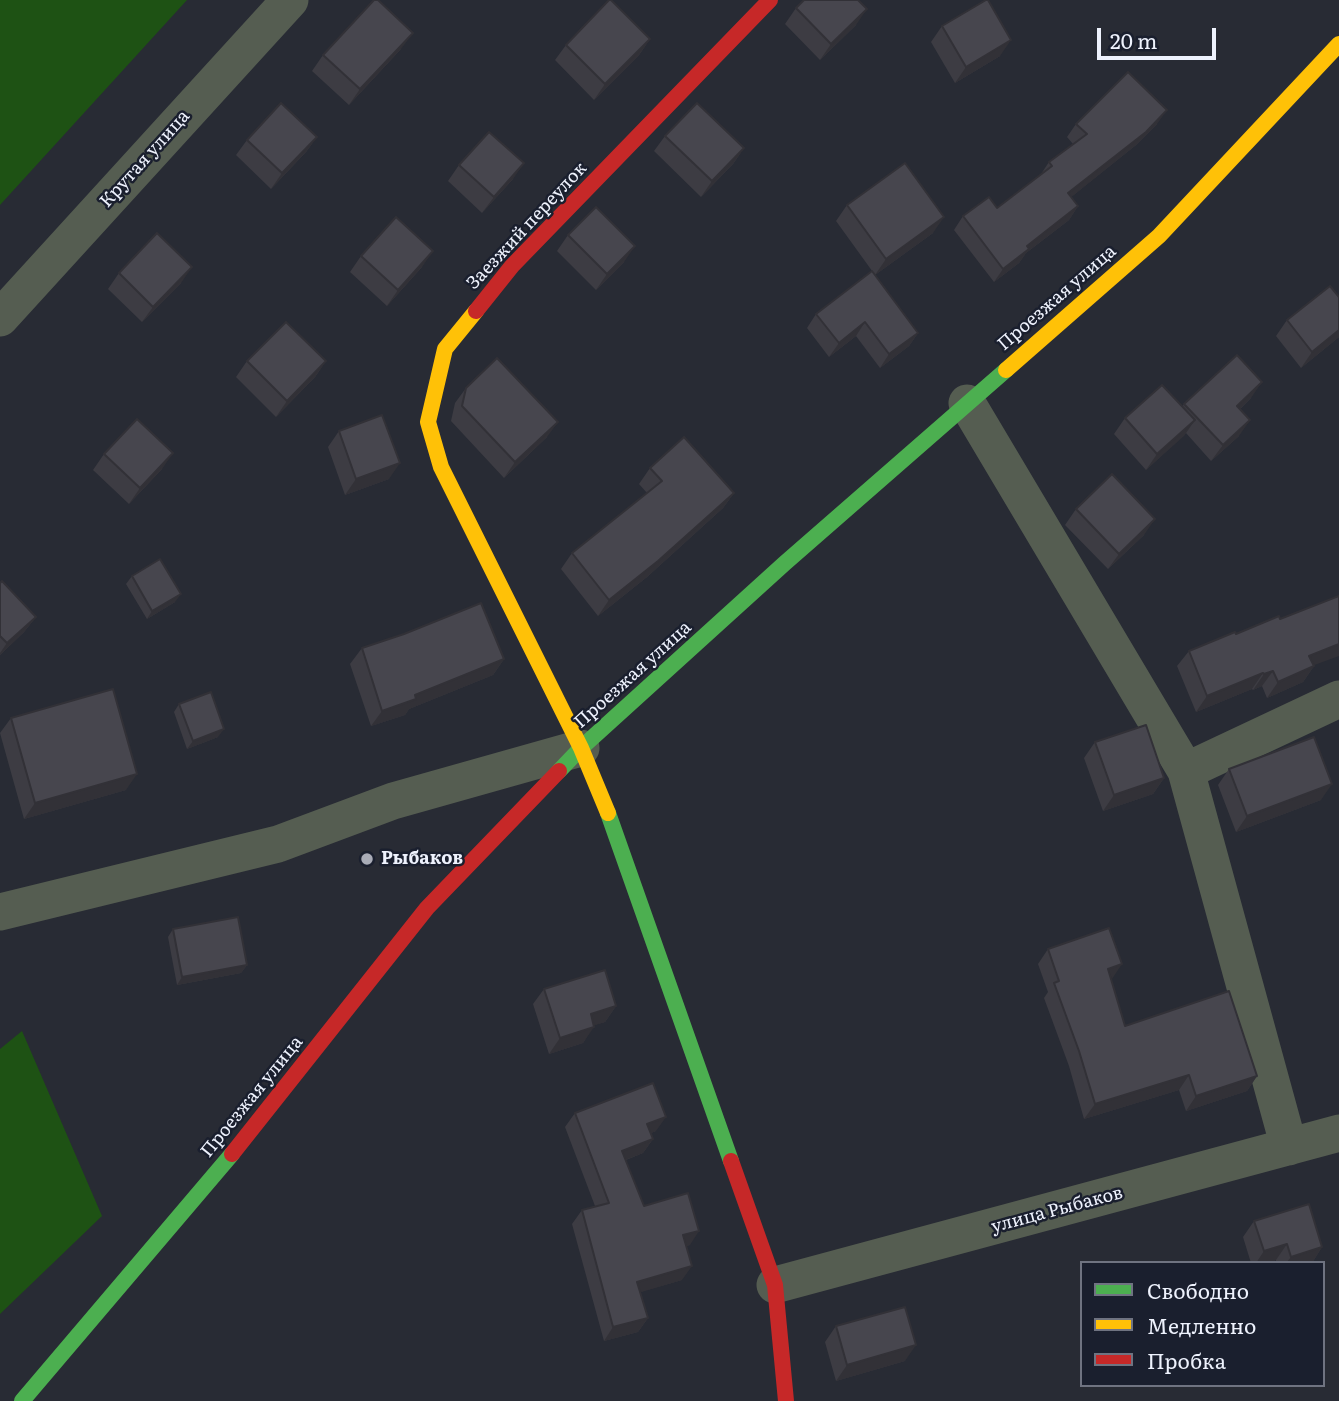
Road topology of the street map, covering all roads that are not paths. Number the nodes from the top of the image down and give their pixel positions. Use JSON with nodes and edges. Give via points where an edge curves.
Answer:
{"nodes":[{"id":1,"x":290,"y":0,"type":"edge"},
{"id":2,"x":770,"y":0,"type":"edge"},
{"id":3,"x":1339,"y":44,"type":"edge"},
{"id":4,"x":0,"y":318,"type":"edge"},
{"id":5,"x":967,"y":402,"type":"junction"},
{"id":6,"x":1339,"y":699,"type":"edge"},
{"id":7,"x":581,"y":748,"type":"junction"},
{"id":8,"x":1186,"y":771,"type":"junction"},
{"id":9,"x":0,"y":912,"type":"edge"},
{"id":10,"x":1339,"y":1133,"type":"edge"},
{"id":11,"x":1289,"y":1147,"type":"junction"},
{"id":12,"x":775,"y":1285,"type":"junction"},
{"id":13,"x":22,"y":1401,"type":"edge"},
{"id":14,"x":786,"y":1401,"type":"edge"}],
"edges":[{"from":1,"to":4,"type":"street","name":"Крутая улица"},
{"from":2,"to":7,"type":"main road","name":"Заезжий переулок","via":[[512,266],[445,349],[428,422],[441,467]]},
{"from":3,"to":5,"type":"main road","name":"Проезжая улица","via":[[1158,236]]},
{"from":5,"to":7,"type":"main road","name":"Проезжая улица"},
{"from":5,"to":8,"type":"street"},
{"from":6,"to":8,"type":"street"},
{"from":7,"to":9,"type":"street","via":[[393,802],[278,844]]},
{"from":7,"to":12,"type":"main road","name":"Заезжий переулок","via":[[615,830]]},
{"from":7,"to":13,"type":"main road","name":"Проезжая улица","via":[[427,908],[252,1130]]},
{"from":8,"to":11,"type":"street"},
{"from":10,"to":11,"type":"street","name":"улица Рыбаков"},
{"from":11,"to":12,"type":"street","name":"улица Рыбаков"},
{"from":12,"to":14,"type":"main road","name":"Заезжий переулок"}]}
